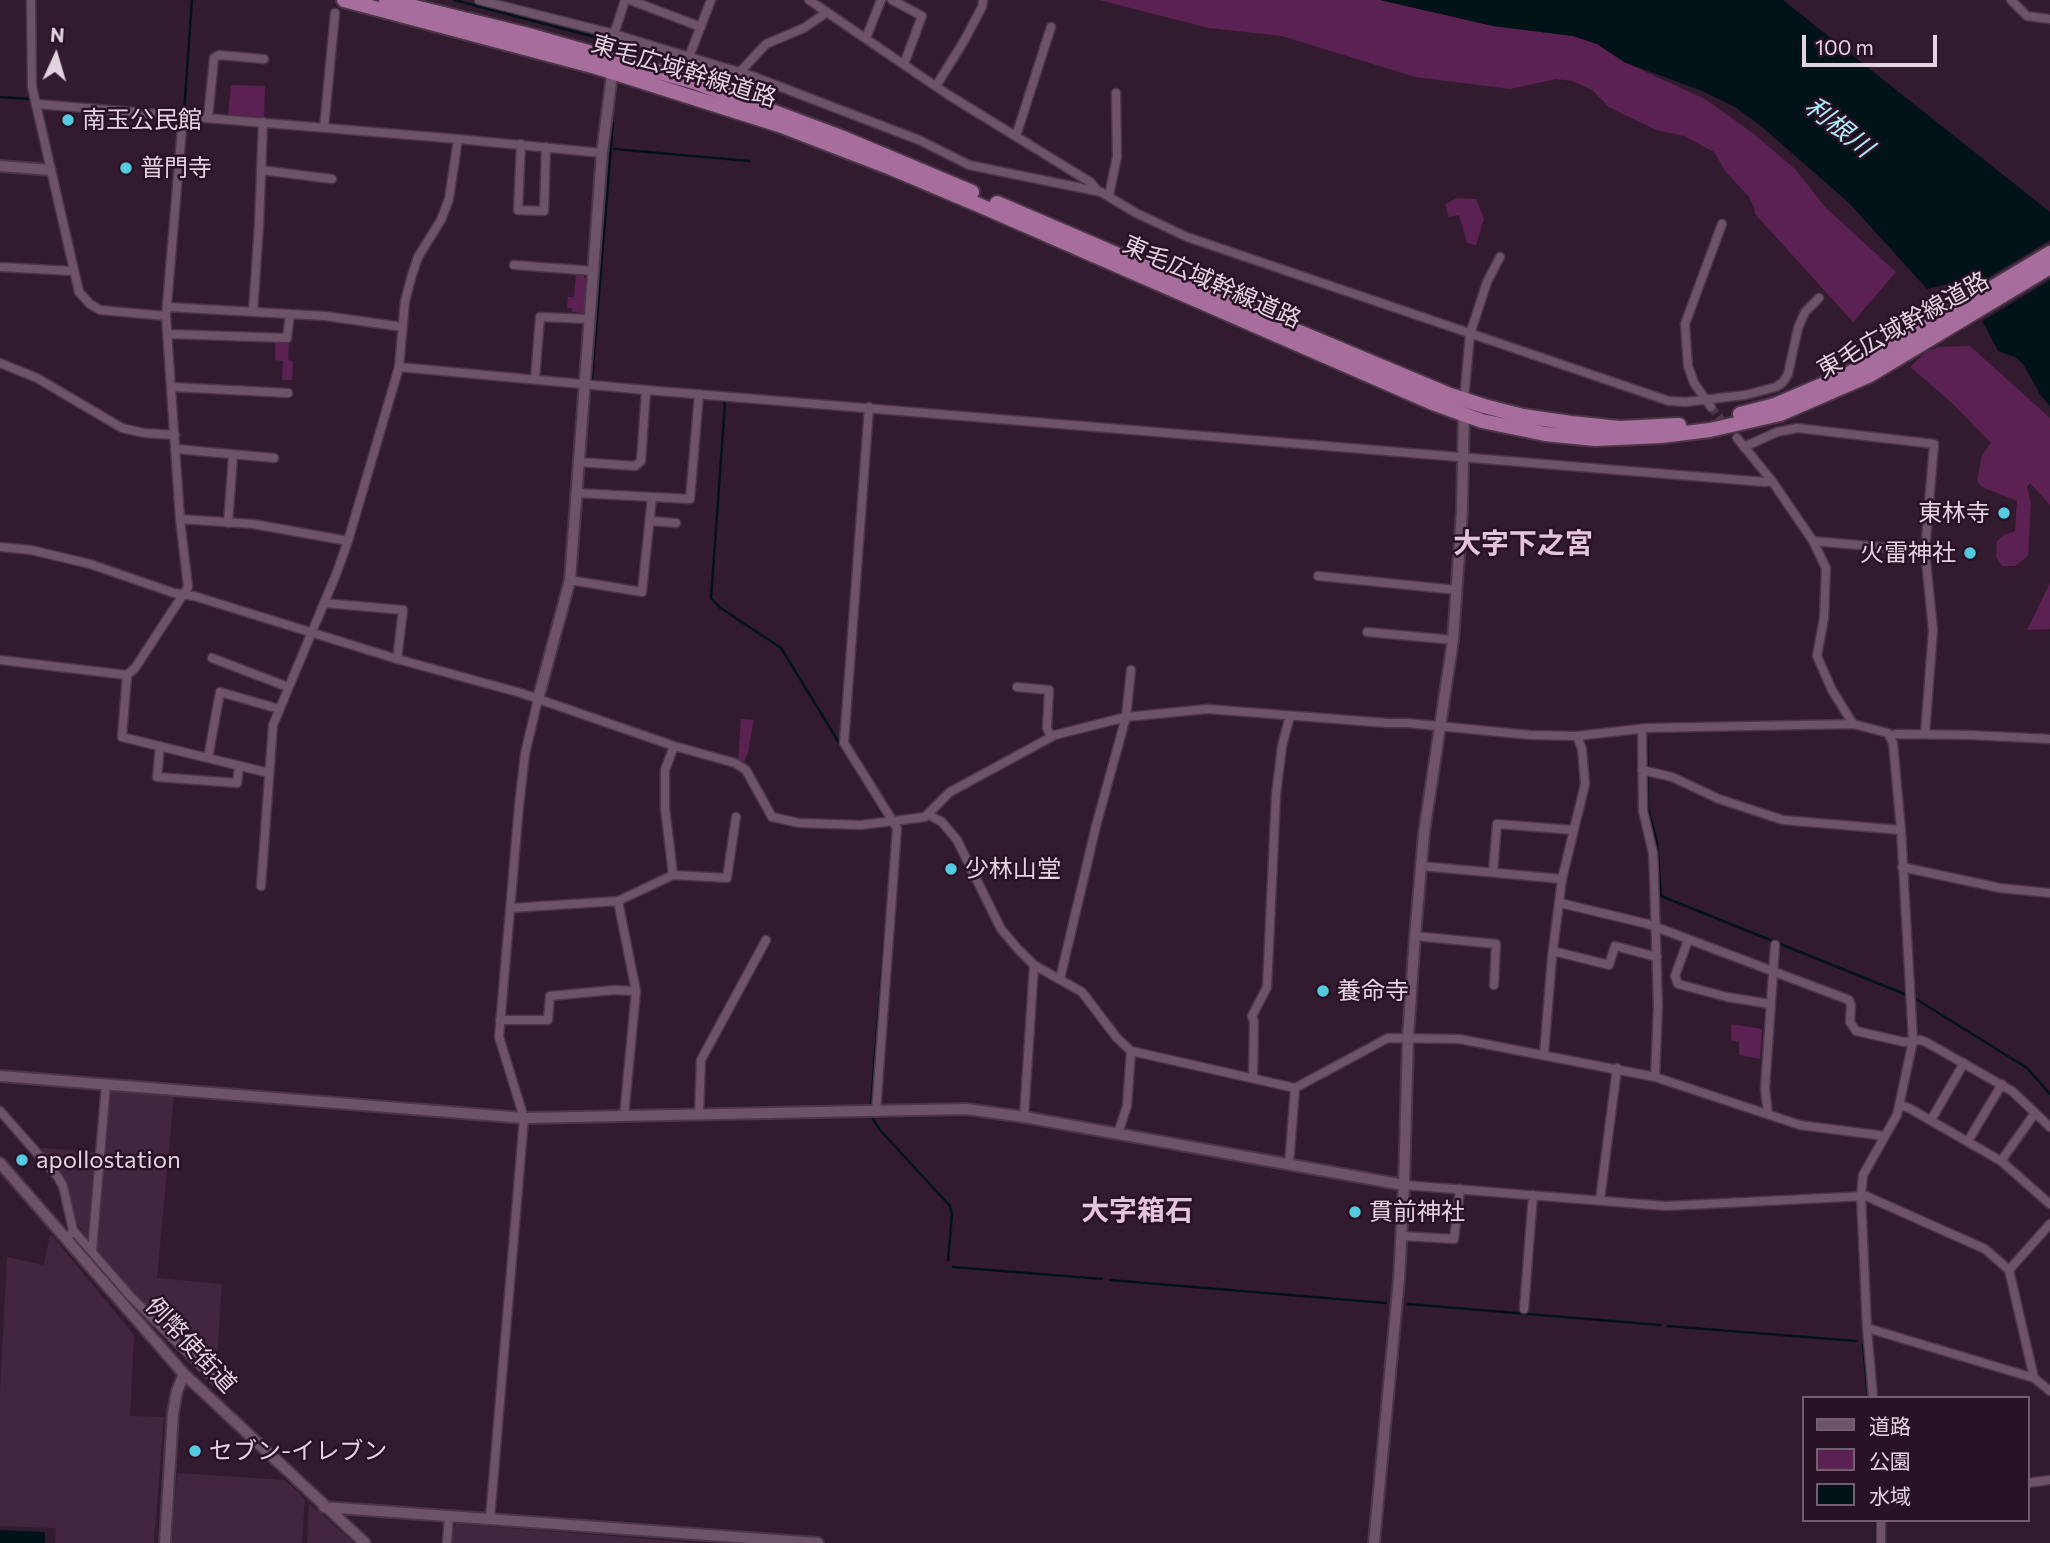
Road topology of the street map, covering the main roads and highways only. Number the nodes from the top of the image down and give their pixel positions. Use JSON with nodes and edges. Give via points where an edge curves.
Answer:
{"nodes":[{"id":1,"x":344,"y":0,"type":"edge"},
{"id":2,"x":386,"y":0,"type":"edge"},
{"id":3,"x":613,"y":65,"type":"junction"},
{"id":4,"x":2050,"y":253,"type":"edge"},
{"id":5,"x":2050,"y":267,"type":"edge"},
{"id":6,"x":1889,"y":358,"type":"junction"}],
"edges":[{"from":1,"to":3,"type":"highway","name":"東毛広域幹線道路"},
{"from":2,"to":3,"type":"highway","name":"東毛広域幹線道路","via":[[486,23]]},
{"from":3,"to":6,"type":"highway","name":"東毛広域幹線道路","via":[[745,99],[1464,400],[1523,416],[1620,428],[1679,425],[1775,405]]},
{"from":3,"to":6,"type":"highway","name":"東毛広域幹線道路","via":[[878,163],[1388,385],[1464,415],[1518,429],[1595,439],[1710,430],[1780,414],[1853,384]]},
{"from":4,"to":6,"type":"highway","name":"東毛広域幹線道路"},
{"from":5,"to":6,"type":"highway","name":"東毛広域幹線道路"}]}
